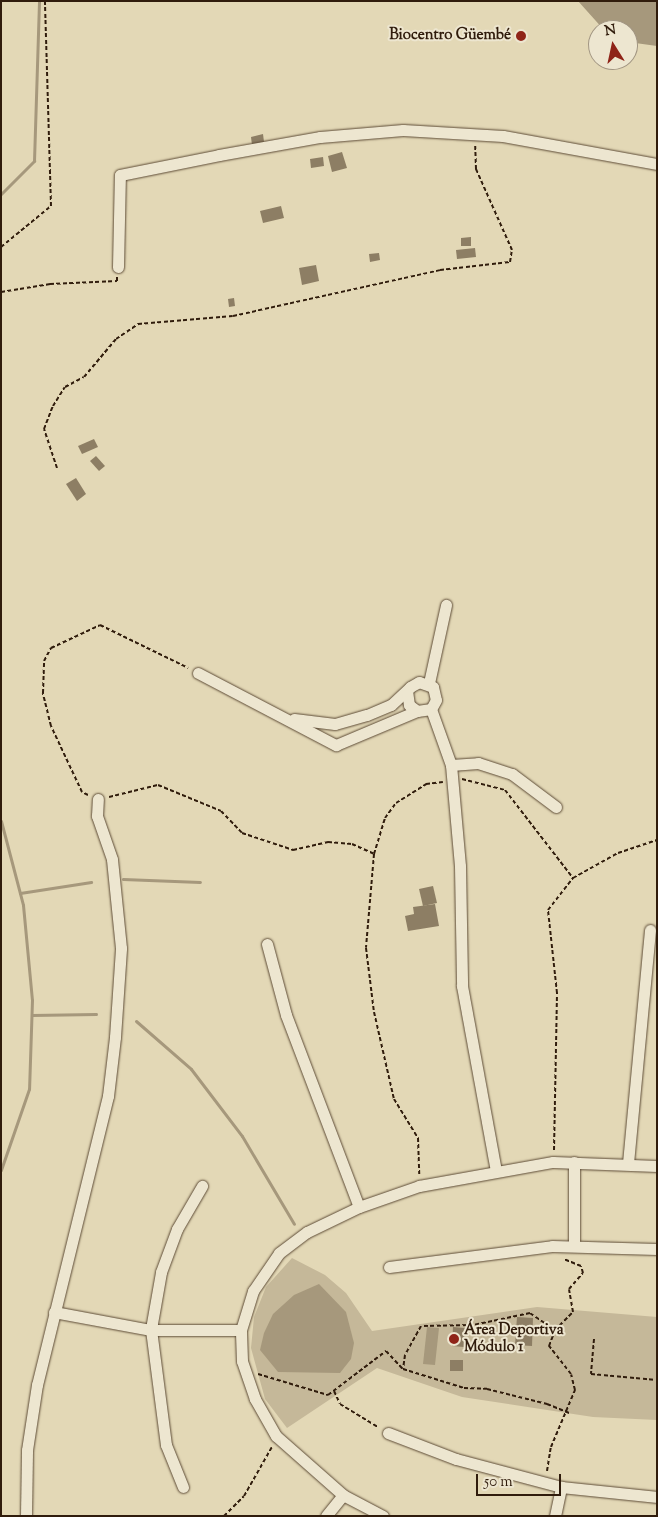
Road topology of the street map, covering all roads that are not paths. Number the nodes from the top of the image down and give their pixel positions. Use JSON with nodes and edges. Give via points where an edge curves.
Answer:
{"nodes":[{"id":1,"x":657,"y":164,"type":"edge"},
{"id":2,"x":118,"y":267,"type":"road end"},
{"id":3,"x":446,"y":605,"type":"dead end"},
{"id":4,"x":198,"y":673,"type":"road end"},
{"id":5,"x":429,"y":684,"type":"junction"},
{"id":6,"x":407,"y":691,"type":"junction"},
{"id":7,"x":431,"y":709,"type":"junction"},
{"id":8,"x":417,"y":711,"type":"junction"},
{"id":9,"x":292,"y":719,"type":"junction"},
{"id":10,"x":451,"y":766,"type":"junction"},
{"id":11,"x":98,"y":799,"type":"road end"},
{"id":12,"x":556,"y":807,"type":"dead end"},
{"id":13,"x":650,"y":930,"type":"dead end"},
{"id":14,"x":267,"y":944,"type":"dead end"},
{"id":15,"x":574,"y":1162,"type":"junction"},
{"id":16,"x":628,"y":1163,"type":"junction"},
{"id":17,"x":657,"y":1166,"type":"edge"},
{"id":18,"x":496,"y":1171,"type":"junction"},
{"id":19,"x":202,"y":1186,"type":"dead end"},
{"id":20,"x":359,"y":1207,"type":"junction"},
{"id":21,"x":574,"y":1244,"type":"junction"},
{"id":22,"x":657,"y":1249,"type":"edge"},
{"id":23,"x":389,"y":1266,"type":"dead end"},
{"id":24,"x":54,"y":1312,"type":"junction"},
{"id":25,"x":151,"y":1330,"type":"junction"},
{"id":26,"x":241,"y":1330,"type":"junction"},
{"id":27,"x":388,"y":1432,"type":"road end"},
{"id":28,"x":183,"y":1487,"type":"dead end"},
{"id":29,"x":561,"y":1487,"type":"junction"},
{"id":30,"x":343,"y":1495,"type":"junction"},
{"id":31,"x":657,"y":1497,"type":"edge"},
{"id":32,"x":26,"y":1516,"type":"edge"},
{"id":33,"x":326,"y":1516,"type":"edge"},
{"id":34,"x":383,"y":1516,"type":"edge"},
{"id":35,"x":555,"y":1516,"type":"edge"}],
"edges":[{"from":1,"to":2,"type":"street","via":[[480,135],[403,130],[320,137],[120,175]]},
{"from":3,"to":5,"type":"street"},
{"from":4,"to":9,"type":"street"},
{"from":5,"to":6,"type":"street","via":[[414,684]]},
{"from":5,"to":7,"type":"street","via":[[437,696]]},
{"from":6,"to":8,"type":"street","via":[[407,701]]},
{"from":6,"to":9,"type":"street","via":[[391,705],[335,724]]},
{"from":7,"to":8,"type":"street"},
{"from":7,"to":10,"type":"street"},
{"from":8,"to":9,"type":"street","via":[[336,745]]},
{"from":10,"to":12,"type":"street","via":[[478,763],[512,774]]},
{"from":10,"to":18,"type":"street","via":[[462,986]]},
{"from":11,"to":24,"type":"street","via":[[97,816],[112,859],[121,948],[115,1037],[108,1096]]},
{"from":13,"to":16,"type":"street"},
{"from":14,"to":20,"type":"street","via":[[286,1015]]},
{"from":15,"to":16,"type":"street"},
{"from":15,"to":18,"type":"street"},
{"from":15,"to":21,"type":"street"},
{"from":16,"to":17,"type":"street"},
{"from":18,"to":20,"type":"street","via":[[419,1186]]},
{"from":19,"to":25,"type":"street","via":[[178,1229],[161,1272]]},
{"from":20,"to":26,"type":"street","via":[[307,1232],[279,1253],[253,1291]]},
{"from":21,"to":22,"type":"street"},
{"from":21,"to":23,"type":"street"},
{"from":24,"to":25,"type":"street"},
{"from":24,"to":32,"type":"street","via":[[27,1450]]},
{"from":25,"to":26,"type":"street"},
{"from":25,"to":28,"type":"street","via":[[166,1445]]},
{"from":26,"to":30,"type":"street","via":[[244,1368],[276,1436]]},
{"from":27,"to":29,"type":"street","via":[[456,1459]]},
{"from":29,"to":31,"type":"street"},
{"from":29,"to":35,"type":"street"},
{"from":30,"to":33,"type":"street"},
{"from":30,"to":34,"type":"street"}]}
